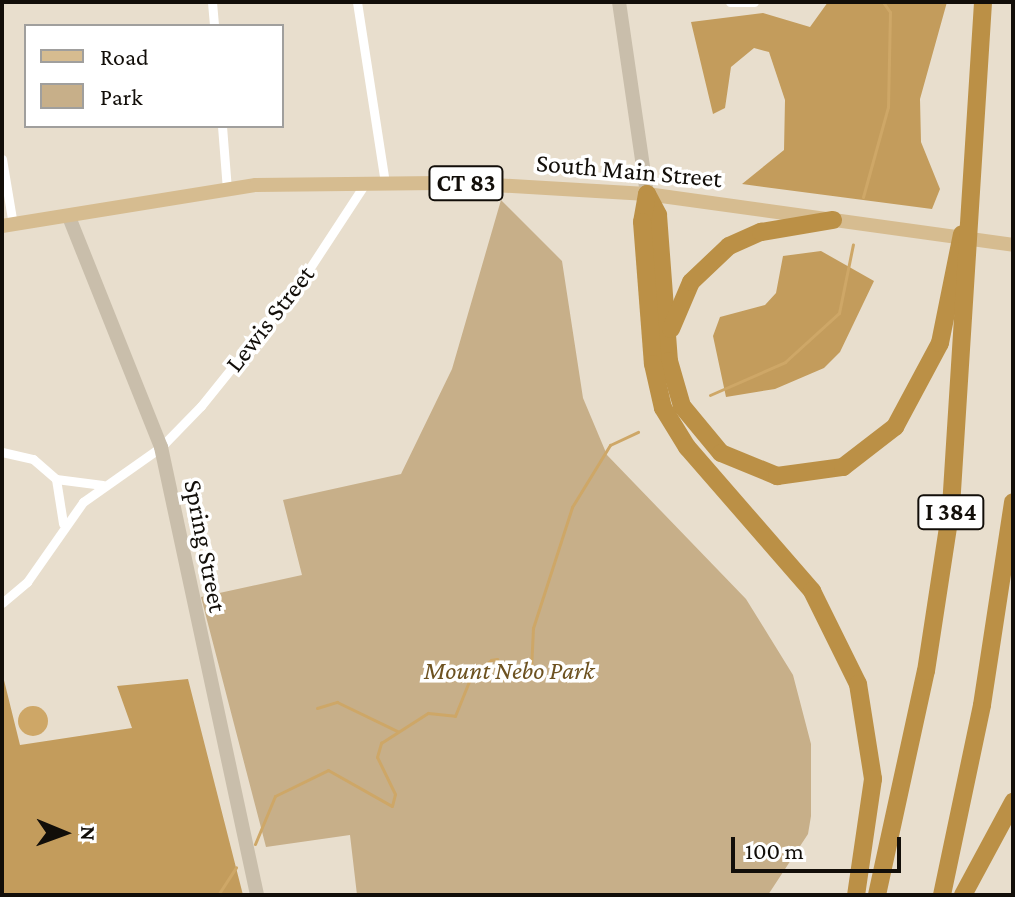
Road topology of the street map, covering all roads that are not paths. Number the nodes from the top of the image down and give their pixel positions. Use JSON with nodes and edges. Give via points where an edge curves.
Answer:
{"nodes":[{"id":1,"x":212,"y":2,"type":"edge"},
{"id":2,"x":357,"y":2,"type":"edge"},
{"id":3,"x":619,"y":2,"type":"edge"},
{"id":4,"x":730,"y":2,"type":"edge"},
{"id":5,"x":754,"y":2,"type":"edge"},
{"id":6,"x":983,"y":2,"type":"edge"},
{"id":7,"x":214,"y":24,"type":"edge"},
{"id":8,"x":978,"y":123,"type":"junction"},
{"id":9,"x":222,"y":128,"type":"edge"},
{"id":10,"x":2,"y":159,"type":"edge"},
{"id":11,"x":366,"y":182,"type":"junction"},
{"id":12,"x":385,"y":182,"type":"junction"},
{"id":13,"x":227,"y":189,"type":"junction"},
{"id":14,"x":647,"y":194,"type":"junction"},
{"id":15,"x":69,"y":217,"type":"junction"},
{"id":16,"x":833,"y":220,"type":"junction"},
{"id":17,"x":8,"y":225,"type":"edge"},
{"id":18,"x":1013,"y":245,"type":"edge"},
{"id":19,"x":668,"y":352,"type":"junction"},
{"id":20,"x":161,"y":447,"type":"junction"},
{"id":21,"x":2,"y":452,"type":"edge"},
{"id":22,"x":56,"y":479,"type":"junction"},
{"id":23,"x":103,"y":485,"type":"junction"},
{"id":24,"x":1013,"y":502,"type":"edge"},
{"id":25,"x":63,"y":523,"type":"junction"},
{"id":26,"x":2,"y":603,"type":"edge"},
{"id":27,"x":1013,"y":802,"type":"edge"},
{"id":28,"x":257,"y":895,"type":"edge"},
{"id":29,"x":856,"y":895,"type":"edge"},
{"id":30,"x":877,"y":895,"type":"edge"},
{"id":31,"x":942,"y":895,"type":"edge"},
{"id":32,"x":963,"y":895,"type":"edge"}],
"edges":[{"from":1,"to":7,"type":"street"},
{"from":2,"to":12,"type":"street"},
{"from":3,"to":14,"type":"street"},
{"from":4,"to":5,"type":"street"},
{"from":6,"to":8,"type":"highway","number":"I 384"},
{"from":8,"to":19,"type":"highway","via":[[940,343],[907,409],[870,451],[804,477],[748,468],[692,423]]},
{"from":8,"to":30,"type":"highway","number":"I 384","via":[[948,534]]},
{"from":9,"to":13,"type":"street"},
{"from":10,"to":17,"type":"street"},
{"from":11,"to":12,"type":"main road","name":"South Main Street","number":"CT 83"},
{"from":11,"to":13,"type":"main road","name":"South Main Street","number":"CT 83"},
{"from":11,"to":20,"type":"street","name":"Lewis Street","via":[[359,202],[268,324]]},
{"from":12,"to":14,"type":"main road","name":"South Main Street","number":"CT 83"},
{"from":13,"to":15,"type":"main road","name":"South Main Street","number":"CT 83"},
{"from":14,"to":16,"type":"main road","name":"South Main Street","number":"CT 83"},
{"from":14,"to":19,"type":"highway","via":[[660,224]]},
{"from":14,"to":29,"type":"highway","via":[[642,222],[653,364],[663,408],[687,447],[812,591],[858,684],[873,779]]},
{"from":15,"to":17,"type":"main road","name":"South Main Street","number":"CT 83"},
{"from":15,"to":20,"type":"street","name":"Spring Street"},
{"from":16,"to":18,"type":"main road","name":"South Main Street","number":"CT 83"},
{"from":16,"to":19,"type":"highway","via":[[761,232],[719,253],[684,294]]},
{"from":20,"to":23,"type":"street","name":"Lewis Street"},
{"from":20,"to":28,"type":"street","name":"Spring Street"},
{"from":21,"to":22,"type":"street","via":[[33,459]]},
{"from":22,"to":23,"type":"street"},
{"from":22,"to":25,"type":"street"},
{"from":23,"to":25,"type":"street","name":"Lewis Street"},
{"from":24,"to":31,"type":"highway","number":"I 384","via":[[982,705]]},
{"from":25,"to":26,"type":"street","name":"Lewis Street","via":[[27,582]]},
{"from":27,"to":32,"type":"highway"}]}
